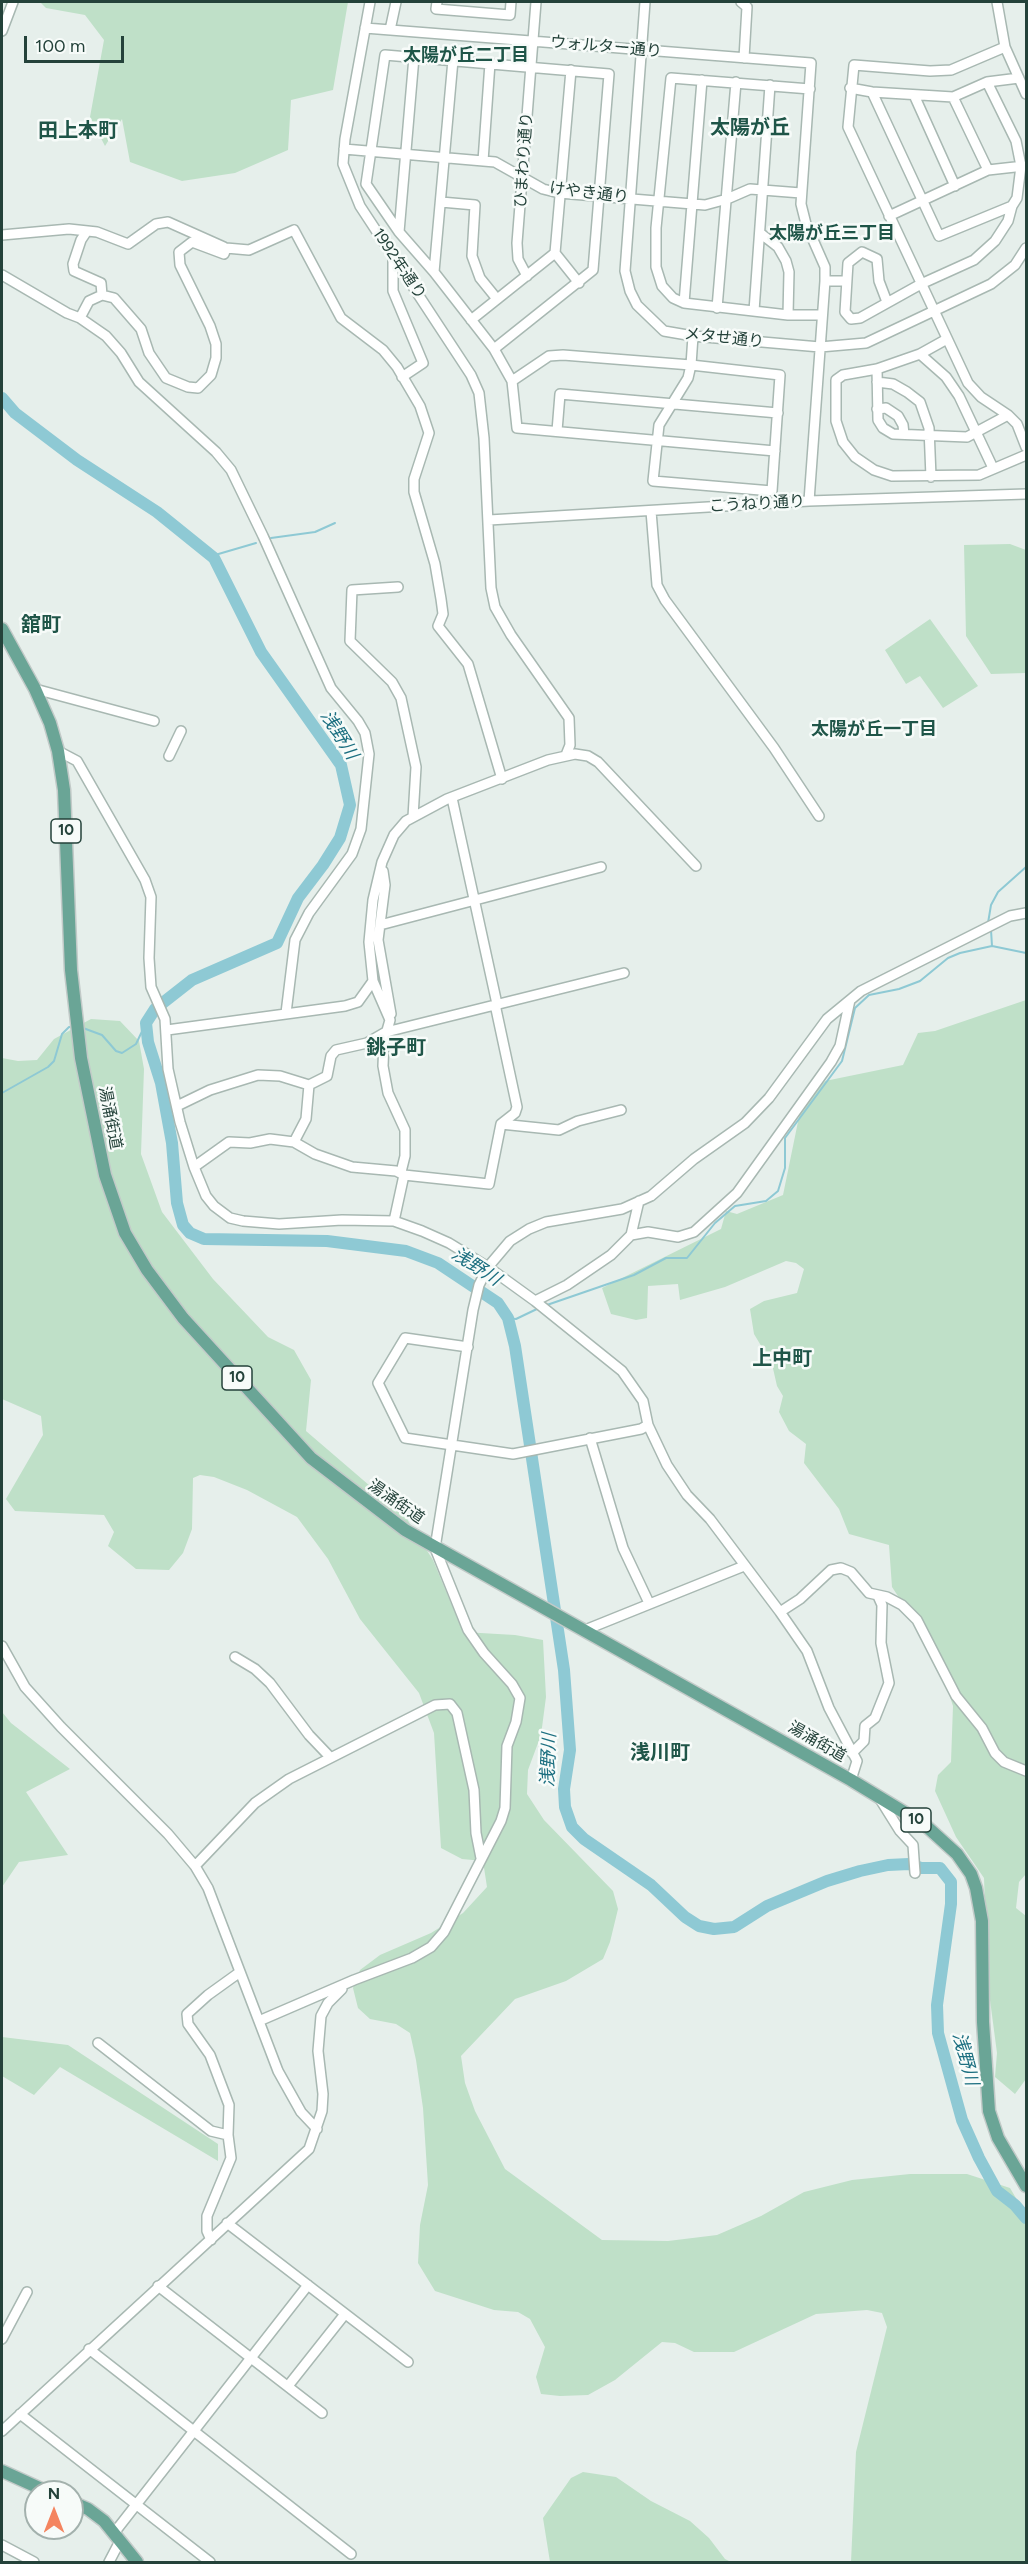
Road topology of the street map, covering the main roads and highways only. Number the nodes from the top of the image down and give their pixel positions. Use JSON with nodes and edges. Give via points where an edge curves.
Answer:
{"nodes":[{"id":1,"x":2,"y":629,"type":"edge"},
{"id":2,"x":1026,"y":2186,"type":"edge"},
{"id":3,"x":2,"y":2471,"type":"edge"},
{"id":4,"x":24,"y":2481,"type":"edge"},
{"id":5,"x":84,"y":2507,"type":"edge"},
{"id":6,"x":137,"y":2562,"type":"edge"}],
"edges":[{"from":1,"to":2,"type":"main road","name":"湯涌街道","number":"10","via":[[35,689],[58,751],[64,790],[80,1047],[105,1175],[125,1233],[147,1270],[183,1318],[311,1458],[405,1530],[850,1780],[947,1844],[964,1863],[976,1888],[982,1921],[986,2097],[998,2138]]},
{"from":3,"to":4,"type":"main road"},
{"from":5,"to":6,"type":"main road","via":[[104,2521]]}]}
